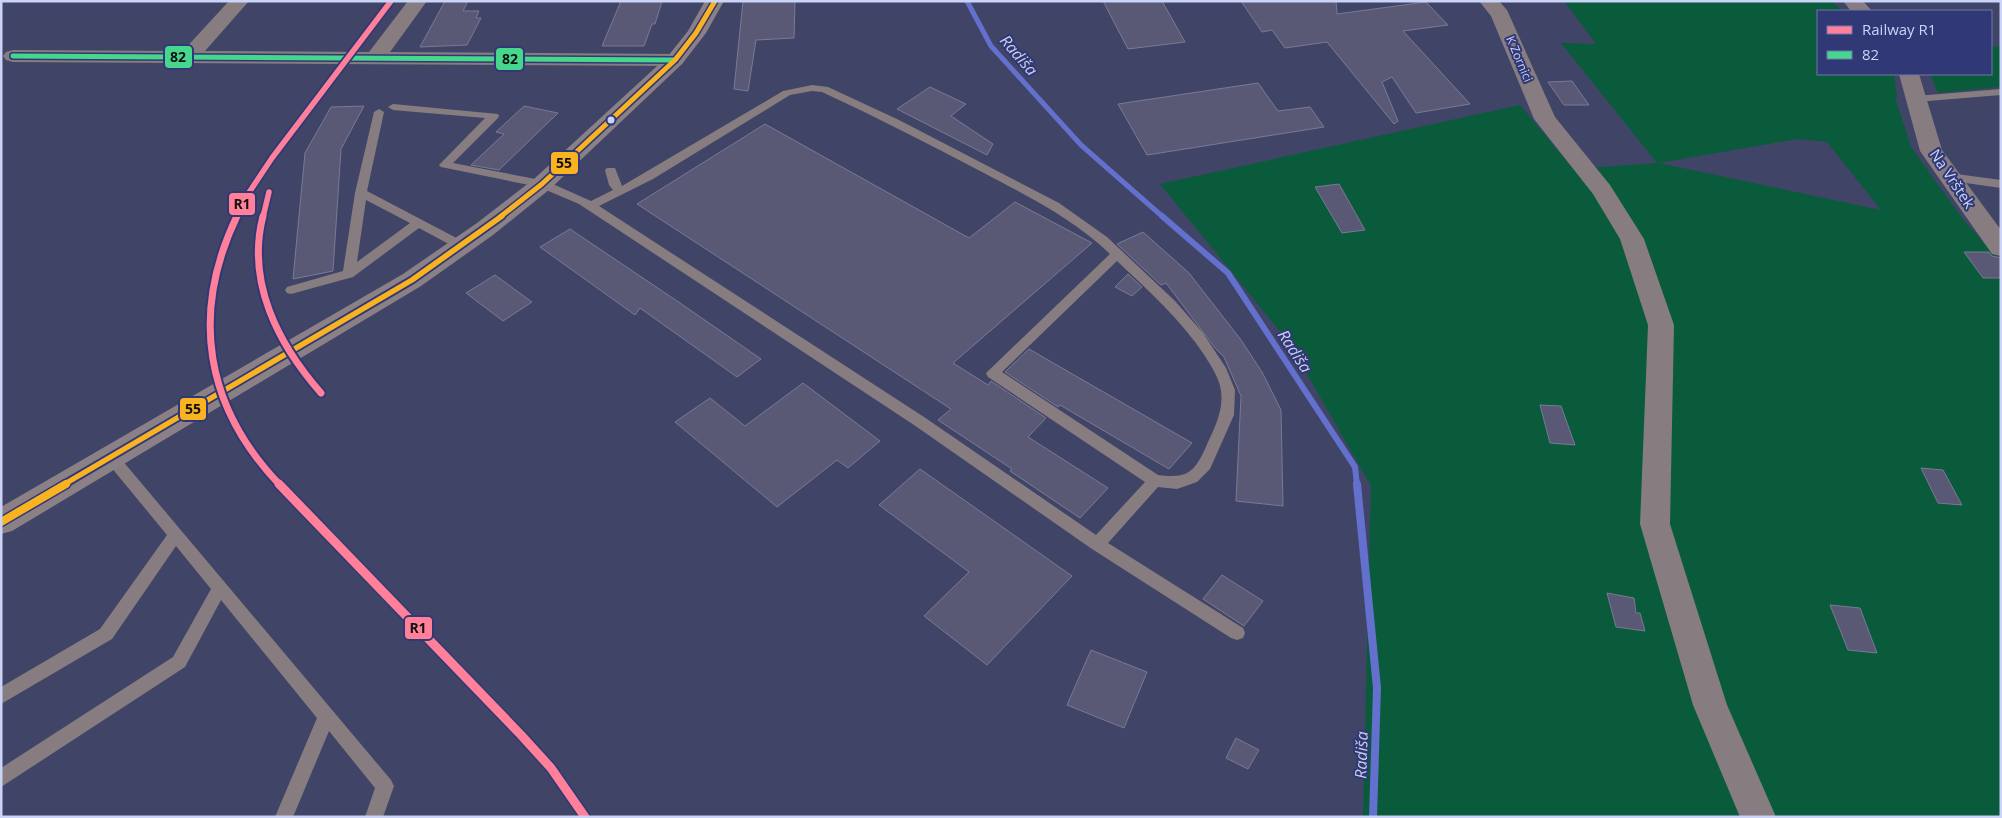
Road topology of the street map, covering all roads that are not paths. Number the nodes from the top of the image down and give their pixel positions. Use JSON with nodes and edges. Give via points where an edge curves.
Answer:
{"nodes":[{"id":1,"x":240,"y":1,"type":"edge"},
{"id":2,"x":418,"y":1,"type":"edge"},
{"id":3,"x":715,"y":1,"type":"edge"},
{"id":4,"x":1488,"y":1,"type":"edge"},
{"id":5,"x":1852,"y":1,"type":"edge"},
{"id":6,"x":1861,"y":10,"type":"edge"},
{"id":7,"x":12,"y":56,"type":"dead end"},
{"id":8,"x":188,"y":58,"type":"junction"},
{"id":9,"x":375,"y":58,"type":"junction"},
{"id":10,"x":674,"y":60,"type":"junction"},
{"id":11,"x":1909,"y":75,"type":"edge"},
{"id":12,"x":2001,"y":92,"type":"edge"},
{"id":13,"x":1916,"y":98,"type":"junction"},
{"id":14,"x":393,"y":106,"type":"dead end"},
{"id":15,"x":379,"y":112,"type":"dead end"},
{"id":16,"x":611,"y":170,"type":"dead end"},
{"id":17,"x":1950,"y":177,"type":"junction"},
{"id":18,"x":542,"y":184,"type":"junction"},
{"id":19,"x":2001,"y":184,"type":"edge"},
{"id":20,"x":620,"y":191,"type":"junction"},
{"id":21,"x":361,"y":193,"type":"junction"},
{"id":22,"x":591,"y":206,"type":"junction"},
{"id":23,"x":418,"y":223,"type":"junction"},
{"id":24,"x":462,"y":246,"type":"junction"},
{"id":25,"x":2001,"y":248,"type":"edge"},
{"id":26,"x":1117,"y":254,"type":"junction"},
{"id":27,"x":350,"y":274,"type":"junction"},
{"id":28,"x":291,"y":290,"type":"dead end"},
{"id":29,"x":111,"y":457,"type":"junction"},
{"id":30,"x":1155,"y":481,"type":"junction"},
{"id":31,"x":2,"y":521,"type":"edge"},
{"id":32,"x":176,"y":534,"type":"junction"},
{"id":33,"x":1097,"y":544,"type":"junction"},
{"id":34,"x":220,"y":587,"type":"junction"},
{"id":35,"x":1237,"y":633,"type":"dead end"},
{"id":36,"x":1,"y":696,"type":"edge"},
{"id":37,"x":326,"y":715,"type":"junction"},
{"id":38,"x":1,"y":778,"type":"edge"},
{"id":39,"x":284,"y":817,"type":"edge"},
{"id":40,"x":374,"y":817,"type":"edge"},
{"id":41,"x":1758,"y":817,"type":"edge"}],
"edges":[{"from":1,"to":8,"type":"street"},
{"from":2,"to":9,"type":"street"},
{"from":3,"to":10,"type":"street","via":[[696,33]]},
{"from":4,"to":41,"type":"street","name":"K Zornici","via":[[1500,14],[1546,119],[1602,190],[1632,240],[1661,325],[1655,524],[1710,704]]},
{"from":5,"to":6,"type":"street"},
{"from":7,"to":8,"type":"street"},
{"from":8,"to":9,"type":"street"},
{"from":9,"to":10,"type":"street"},
{"from":10,"to":18,"type":"street"},
{"from":11,"to":13,"type":"street","name":"Na Vrštek"},
{"from":12,"to":13,"type":"lane"},
{"from":13,"to":17,"type":"street","name":"Na Vrštek","via":[[1931,151]]},
{"from":14,"to":18,"type":"lane","via":[[494,116],[445,165]]},
{"from":15,"to":21,"type":"lane"},
{"from":16,"to":20,"type":"lane"},
{"from":17,"to":19,"type":"lane"},
{"from":17,"to":25,"type":"street","name":"Na Vrštek"},
{"from":18,"to":22,"type":"lane"},
{"from":18,"to":24,"type":"street"},
{"from":20,"to":22,"type":"lane"},
{"from":20,"to":26,"type":"lane","via":[[777,97],[801,89],[824,89],[895,122],[1055,206]]},
{"from":21,"to":23,"type":"lane"},
{"from":21,"to":27,"type":"lane"},
{"from":22,"to":33,"type":"lane","via":[[919,421]]},
{"from":23,"to":24,"type":"lane"},
{"from":23,"to":27,"type":"lane"},
{"from":24,"to":29,"type":"street","via":[[412,280]]},
{"from":26,"to":30,"type":"lane","via":[[1171,304],[1198,336],[1219,368],[1228,390],[1227,415],[1205,465],[1192,478],[1177,484]]},
{"from":26,"to":30,"type":"lane","via":[[993,373]]},
{"from":27,"to":28,"type":"lane"},
{"from":29,"to":31,"type":"street"},
{"from":29,"to":32,"type":"lane"},
{"from":30,"to":33,"type":"lane"},
{"from":32,"to":34,"type":"lane"},
{"from":32,"to":36,"type":"lane","via":[[106,634]]},
{"from":33,"to":35,"type":"lane"},
{"from":34,"to":37,"type":"lane"},
{"from":34,"to":38,"type":"lane","via":[[179,662]]},
{"from":37,"to":39,"type":"lane"},
{"from":37,"to":40,"type":"lane","via":[[385,786]]}]}
